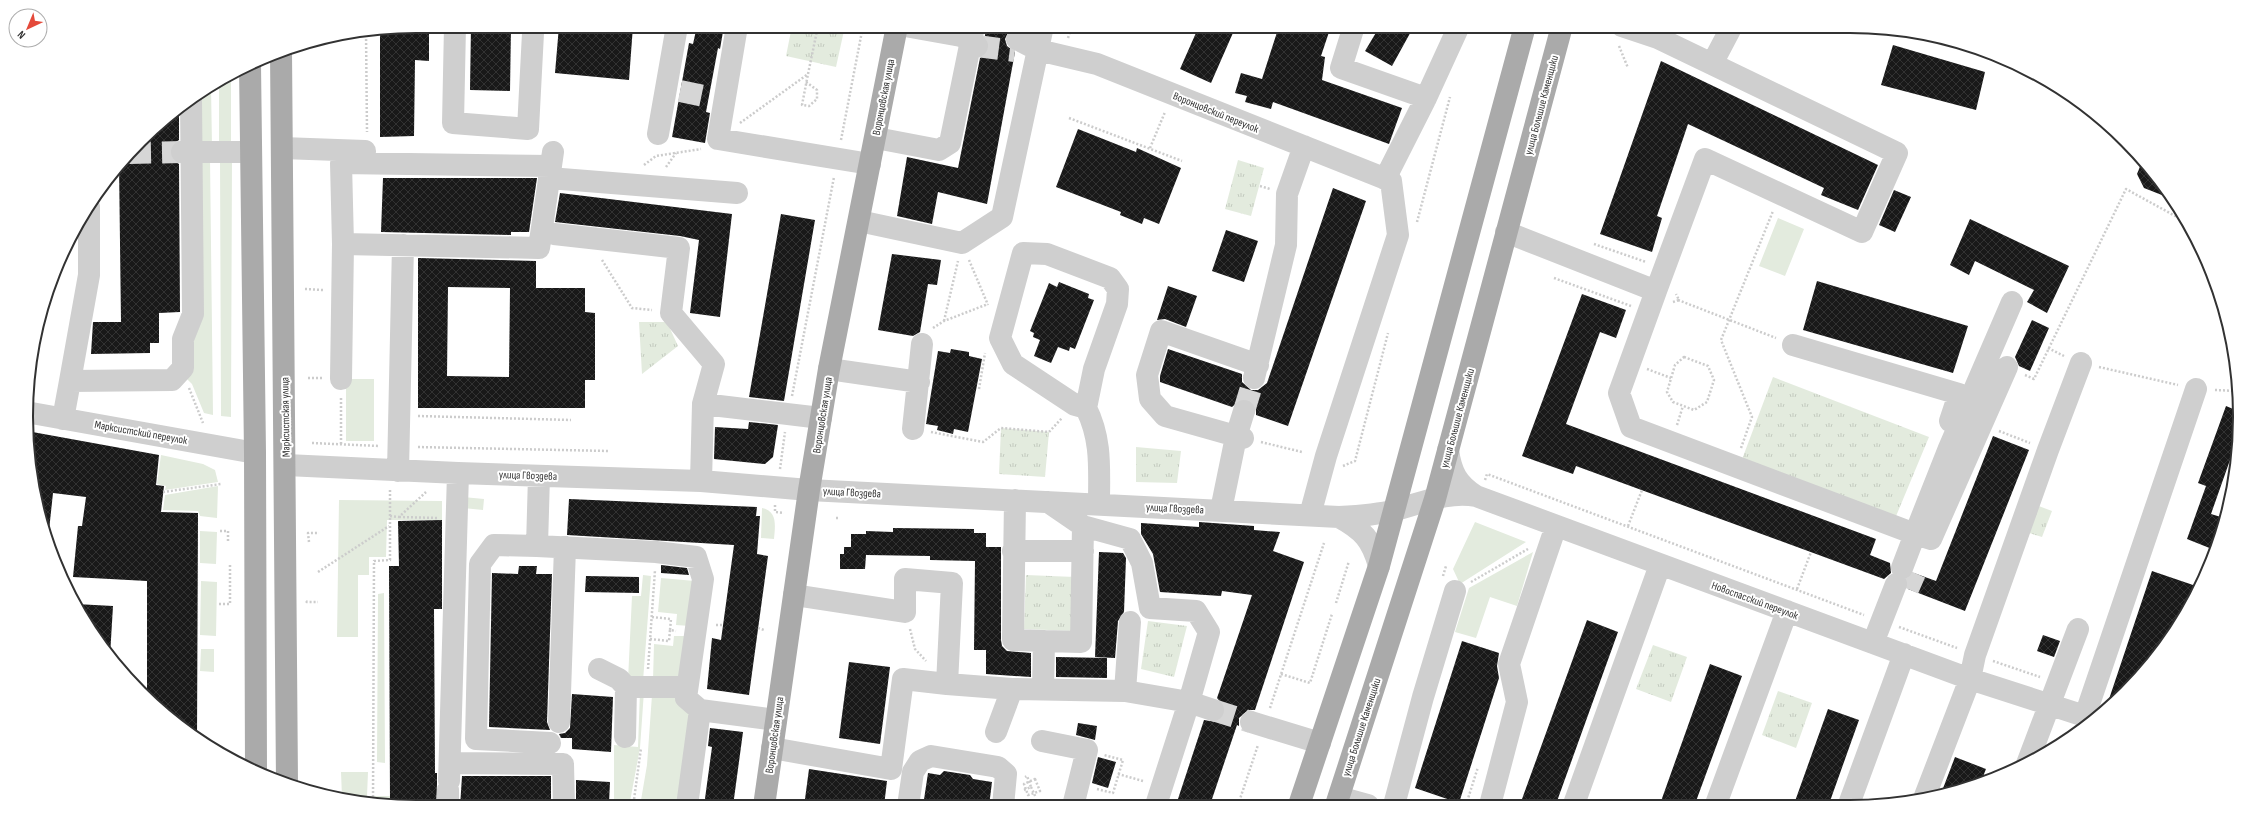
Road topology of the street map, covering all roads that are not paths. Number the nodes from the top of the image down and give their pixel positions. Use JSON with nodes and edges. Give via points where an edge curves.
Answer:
{"nodes":[{"id":1,"x":455,"y":33,"type":"edge"},
{"id":2,"x":533,"y":33,"type":"dead end"},
{"id":3,"x":677,"y":33,"type":"edge"},
{"id":4,"x":735,"y":33,"type":"edge"},
{"id":5,"x":896,"y":33,"type":"edge"},
{"id":6,"x":953,"y":33,"type":"edge"},
{"id":7,"x":1042,"y":33,"type":"edge"},
{"id":8,"x":1352,"y":33,"type":"edge"},
{"id":9,"x":1456,"y":33,"type":"edge"},
{"id":10,"x":1523,"y":33,"type":"edge"},
{"id":11,"x":1560,"y":33,"type":"edge"},
{"id":12,"x":1662,"y":33,"type":"edge"},
{"id":13,"x":1728,"y":33,"type":"edge"},
{"id":14,"x":973,"y":36,"type":"edge"},
{"id":15,"x":1016,"y":45,"type":"tunnel mouth"},
{"id":16,"x":1038,"y":50,"type":"junction"},
{"id":17,"x":282,"y":57,"type":"edge"},
{"id":18,"x":1712,"y":64,"type":"junction"},
{"id":19,"x":250,"y":72,"type":"edge"},
{"id":20,"x":1426,"y":98,"type":"junction"},
{"id":21,"x":190,"y":107,"type":"edge"},
{"id":22,"x":658,"y":134,"type":"dead end"},
{"id":23,"x":876,"y":138,"type":"junction"},
{"id":24,"x":1304,"y":146,"type":"junction"},
{"id":25,"x":282,"y":148,"type":"junction"},
{"id":26,"x":187,"y":152,"type":"junction"},
{"id":27,"x":251,"y":152,"type":"junction"},
{"id":28,"x":429,"y":164,"type":"junction"},
{"id":29,"x":870,"y":164,"type":"junction"},
{"id":30,"x":551,"y":165,"type":"junction"},
{"id":31,"x":1388,"y":180,"type":"junction"},
{"id":32,"x":737,"y":193,"type":"dead end"},
{"id":33,"x":89,"y":217,"type":"edge"},
{"id":34,"x":859,"y":221,"type":"junction"},
{"id":35,"x":1506,"y":232,"type":"junction"},
{"id":36,"x":554,"y":234,"type":"dead end"},
{"id":37,"x":343,"y":244,"type":"junction"},
{"id":38,"x":404,"y":245,"type":"junction"},
{"id":39,"x":1656,"y":291,"type":"junction"},
{"id":40,"x":2012,"y":302,"type":"dead end"},
{"id":41,"x":925,"y":337,"type":"road end"},
{"id":42,"x":1793,"y":345,"type":"road end"},
{"id":43,"x":2081,"y":364,"type":"road end"},
{"id":44,"x":2007,"y":367,"type":"road end"},
{"id":45,"x":829,"y":369,"type":"junction"},
{"id":46,"x":341,"y":379,"type":"road end"},
{"id":47,"x":70,"y":381,"type":"junction"},
{"id":48,"x":919,"y":382,"type":"junction"},
{"id":49,"x":2196,"y":388,"type":"road end"},
{"id":50,"x":703,"y":404,"type":"junction"},
{"id":51,"x":1080,"y":406,"type":"junction"},
{"id":52,"x":1244,"y":411,"type":"tunnel mouth"},
{"id":53,"x":33,"y":413,"type":"edge"},
{"id":54,"x":821,"y":418,"type":"junction"},
{"id":55,"x":63,"y":419,"type":"junction"},
{"id":56,"x":913,"y":429,"type":"road end"},
{"id":57,"x":1239,"y":437,"type":"junction"},
{"id":58,"x":1949,"y":448,"type":"junction"},
{"id":59,"x":1448,"y":450,"type":"junction"},
{"id":60,"x":255,"y":452,"type":"junction"},
{"id":61,"x":286,"y":465,"type":"junction"},
{"id":62,"x":458,"y":473,"type":"junction"},
{"id":63,"x":539,"y":476,"type":"junction"},
{"id":64,"x":394,"y":480,"type":"junction"},
{"id":65,"x":701,"y":481,"type":"junction"},
{"id":66,"x":809,"y":490,"type":"junction"},
{"id":67,"x":1476,"y":496,"type":"junction"},
{"id":68,"x":1014,"y":500,"type":"junction"},
{"id":69,"x":1426,"y":501,"type":"junction"},
{"id":70,"x":1048,"y":502,"type":"junction"},
{"id":71,"x":1099,"y":504,"type":"junction"},
{"id":72,"x":1221,"y":510,"type":"junction"},
{"id":73,"x":1394,"y":511,"type":"junction"},
{"id":74,"x":1310,"y":515,"type":"junction"},
{"id":75,"x":1339,"y":517,"type":"junction"},
{"id":76,"x":1083,"y":526,"type":"junction"},
{"id":77,"x":1556,"y":526,"type":"junction"},
{"id":78,"x":1923,"y":536,"type":"junction"},
{"id":79,"x":536,"y":546,"type":"junction"},
{"id":80,"x":565,"y":547,"type":"junction"},
{"id":81,"x":1013,"y":551,"type":"junction"},
{"id":82,"x":1082,"y":551,"type":"junction"},
{"id":83,"x":1660,"y":564,"type":"junction"},
{"id":84,"x":1379,"y":566,"type":"junction"},
{"id":85,"x":1455,"y":591,"type":"dead end"},
{"id":86,"x":794,"y":595,"type":"junction"},
{"id":87,"x":1787,"y":611,"type":"junction"},
{"id":88,"x":1130,"y":622,"type":"dead end"},
{"id":89,"x":2078,"y":629,"type":"dead end"},
{"id":90,"x":1044,"y":641,"type":"junction"},
{"id":91,"x":1878,"y":645,"type":"junction"},
{"id":92,"x":1904,"y":654,"type":"junction"},
{"id":93,"x":599,"y":669,"type":"dead end"},
{"id":94,"x":1970,"y":679,"type":"junction"},
{"id":95,"x":947,"y":684,"type":"junction"},
{"id":96,"x":636,"y":687,"type":"junction"},
{"id":97,"x":687,"y":687,"type":"junction"},
{"id":98,"x":1012,"y":689,"type":"junction"},
{"id":99,"x":1043,"y":689,"type":"junction"},
{"id":100,"x":1125,"y":691,"type":"junction"},
{"id":101,"x":1189,"y":702,"type":"junction"},
{"id":102,"x":2050,"y":706,"type":"junction"},
{"id":103,"x":700,"y":710,"type":"junction"},
{"id":104,"x":1213,"y":710,"type":"tunnel mouth"},
{"id":105,"x":2090,"y":715,"type":"edge"},
{"id":106,"x":2087,"y":717,"type":"edge"},
{"id":107,"x":776,"y":720,"type":"junction"},
{"id":108,"x":559,"y":722,"type":"dead end"},
{"id":109,"x":1257,"y":724,"type":"tunnel mouth"},
{"id":110,"x":996,"y":732,"type":"dead end"},
{"id":111,"x":625,"y":737,"type":"dead end"},
{"id":112,"x":1042,"y":741,"type":"dead end"},
{"id":113,"x":550,"y":743,"type":"dead end"},
{"id":114,"x":1320,"y":743,"type":"junction"},
{"id":115,"x":772,"y":748,"type":"junction"},
{"id":116,"x":2031,"y":754,"type":"edge"},
{"id":117,"x":256,"y":764,"type":"edge"},
{"id":118,"x":891,"y":769,"type":"junction"},
{"id":119,"x":913,"y":772,"type":"junction"},
{"id":120,"x":287,"y":778,"type":"edge"},
{"id":121,"x":449,"y":785,"type":"edge"},
{"id":122,"x":1926,"y":792,"type":"edge"},
{"id":123,"x":564,"y":800,"type":"edge"},
{"id":124,"x":688,"y":800,"type":"edge"},
{"id":125,"x":765,"y":800,"type":"edge"},
{"id":126,"x":909,"y":800,"type":"edge"},
{"id":127,"x":1004,"y":800,"type":"edge"},
{"id":128,"x":1074,"y":800,"type":"edge"},
{"id":129,"x":1158,"y":800,"type":"edge"},
{"id":130,"x":1301,"y":800,"type":"edge"},
{"id":131,"x":1337,"y":800,"type":"edge"},
{"id":132,"x":1395,"y":800,"type":"edge"},
{"id":133,"x":1491,"y":800,"type":"edge"},
{"id":134,"x":1575,"y":800,"type":"edge"},
{"id":135,"x":1717,"y":800,"type":"edge"},
{"id":136,"x":1850,"y":800,"type":"edge"}],
"edges":[{"from":1,"to":2,"type":"street","via":[[453,124],[528,129]]},
{"from":3,"to":22,"type":"street","via":[[673,90]]},
{"from":4,"to":29,"type":"street","via":[[717,98],[718,139]]},
{"from":5,"to":23,"type":"main road","name":"Воронцовская улица"},
{"from":6,"to":14,"type":"street"},
{"from":7,"to":16,"type":"street"},
{"from":8,"to":20,"type":"street","via":[[1341,68]]},
{"from":9,"to":20,"type":"street"},
{"from":10,"to":73,"type":"main road"},
{"from":11,"to":35,"type":"main road","name":"улица Большие Каменщики"},
{"from":12,"to":18,"type":"street"},
{"from":13,"to":18,"type":"street"},
{"from":14,"to":23,"type":"street","via":[[950,143],[939,150]]},
{"from":15,"to":16,"type":"street","name":"Воронцовский переулок"},
{"from":16,"to":24,"type":"street","name":"Воронцовский переулок","via":[[1097,64]]},
{"from":16,"to":34,"type":"street","via":[[1002,217],[962,243]]},
{"from":17,"to":25,"type":"main road","name":"Марксистская улица"},
{"from":18,"to":39,"type":"street","via":[[1897,154],[1862,232],[1705,159]]},
{"from":19,"to":27,"type":"main road"},
{"from":20,"to":31,"type":"street"},
{"from":21,"to":26,"type":"street"},
{"from":23,"to":29,"type":"main road","name":"Воронцовская улица"},
{"from":24,"to":31,"type":"street","name":"Воронцовский переулок"},
{"from":24,"to":57,"type":"street","via":[[1288,194],[1286,245],[1256,372],[1161,331],[1147,375],[1150,399],[1165,416]]},
{"from":25,"to":28,"type":"street","via":[[422,152]]},
{"from":25,"to":61,"type":"main road","name":"Марксистская улица"},
{"from":26,"to":27,"type":"street"},
{"from":26,"to":47,"type":"street","via":[[193,314],[183,339],[183,368],[172,380]]},
{"from":27,"to":60,"type":"main road"},
{"from":28,"to":30,"type":"street"},
{"from":28,"to":37,"type":"street","via":[[341,163]]},
{"from":29,"to":34,"type":"main road","name":"Воронцовская улица"},
{"from":30,"to":32,"type":"street"},
{"from":30,"to":38,"type":"street","via":[[539,248]]},
{"from":31,"to":74,"type":"street","via":[[1398,235],[1326,456]]},
{"from":33,"to":47,"type":"street","via":[[90,275]]},
{"from":34,"to":45,"type":"main road","name":"Воронцовская улица"},
{"from":35,"to":39,"type":"street"},
{"from":35,"to":59,"type":"main road","name":"улица Большие Каменщики"},
{"from":36,"to":50,"type":"street","via":[[679,248],[671,312],[714,364]]},
{"from":37,"to":38,"type":"street"},
{"from":37,"to":46,"type":"street"},
{"from":38,"to":64,"type":"street","via":[[401,379]]},
{"from":39,"to":78,"type":"street","via":[[1619,393],[1631,427]]},
{"from":40,"to":58,"type":"street"},
{"from":41,"to":48,"type":"street"},
{"from":42,"to":58,"type":"street","via":[[1959,394],[1948,429]]},
{"from":43,"to":94,"type":"street","via":[[2048,450],[1976,655]]},
{"from":44,"to":78,"type":"street","via":[[1982,424]]},
{"from":45,"to":48,"type":"street"},
{"from":45,"to":54,"type":"main road","name":"Воронцовская улица"},
{"from":47,"to":55,"type":"street"},
{"from":48,"to":56,"type":"street"},
{"from":49,"to":105,"type":"street"},
{"from":50,"to":54,"type":"street"},
{"from":50,"to":65,"type":"street"},
{"from":51,"to":51,"type":"street","via":[[1117,304],[1118,289],[1110,278],[1047,254],[1023,253],[1000,338],[1013,364]]},
{"from":51,"to":71,"type":"street","via":[[1095,426],[1099,460]]},
{"from":52,"to":57,"type":"street"},
{"from":53,"to":55,"type":"street","name":"Марксистский переулок"},
{"from":54,"to":66,"type":"main road","name":"Воронцовская улица"},
{"from":55,"to":60,"type":"street","name":"Марксистский переулок"},
{"from":57,"to":72,"type":"street"},
{"from":58,"to":78,"type":"street"},
{"from":59,"to":67,"type":"street","via":[[1455,477],[1464,488]]},
{"from":59,"to":69,"type":"main road","name":"улица Большие Каменщики"},
{"from":60,"to":117,"type":"main road"},
{"from":61,"to":64,"type":"street","name":"улица Гвоздева"},
{"from":61,"to":120,"type":"main road","name":"Марксистская улица"},
{"from":62,"to":63,"type":"street","name":"улица Гвоздева"},
{"from":62,"to":64,"type":"street","name":"улица Гвоздева"},
{"from":62,"to":121,"type":"street"},
{"from":63,"to":65,"type":"street","name":"улица Гвоздева"},
{"from":63,"to":79,"type":"street"},
{"from":65,"to":66,"type":"street","name":"улица Гвоздева"},
{"from":66,"to":68,"type":"street","name":"улица Гвоздева"},
{"from":66,"to":86,"type":"main road","name":"Воронцовская улица"},
{"from":67,"to":69,"type":"street","name":"Новоспасский переулок","via":[[1464,494]]},
{"from":67,"to":77,"type":"street","name":"Новоспасский переулок"},
{"from":68,"to":70,"type":"street","name":"улица Гвоздева"},
{"from":68,"to":81,"type":"street"},
{"from":69,"to":73,"type":"street","name":"улица Гвоздева"},
{"from":69,"to":131,"type":"main road","name":"улица Большие Каменщики"},
{"from":70,"to":71,"type":"street","name":"улица Гвоздева"},
{"from":70,"to":76,"type":"street"},
{"from":71,"to":72,"type":"street","name":"улица Гвоздева"},
{"from":72,"to":74,"type":"street","name":"улица Гвоздева"},
{"from":73,"to":75,"type":"street","name":"улица Гвоздева"},
{"from":73,"to":84,"type":"main road"},
{"from":74,"to":75,"type":"street","name":"улица Гвоздева"},
{"from":75,"to":84,"type":"street","via":[[1354,525],[1366,536]]},
{"from":76,"to":82,"type":"street"},
{"from":76,"to":101,"type":"street","via":[[1130,539],[1142,563],[1150,608],[1196,611],[1209,632]]},
{"from":77,"to":83,"type":"street","name":"Новоспасский переулок"},
{"from":77,"to":133,"type":"street","via":[[1509,664],[1517,702]]},
{"from":78,"to":91,"type":"street"},
{"from":79,"to":80,"type":"street"},
{"from":79,"to":113,"type":"street","via":[[494,545],[480,564],[476,739]]},
{"from":80,"to":97,"type":"street","via":[[696,557],[703,579]]},
{"from":80,"to":108,"type":"street"},
{"from":81,"to":82,"type":"street"},
{"from":81,"to":90,"type":"street","via":[[1013,640]]},
{"from":82,"to":90,"type":"street","via":[[1080,642]]},
{"from":83,"to":87,"type":"street","name":"Новоспасский переулок"},
{"from":83,"to":134,"type":"street"},
{"from":84,"to":114,"type":"main road"},
{"from":85,"to":132,"type":"street"},
{"from":86,"to":95,"type":"street","via":[[905,612],[905,579],[952,583]]},
{"from":86,"to":107,"type":"main road","name":"Воронцовская улица"},
{"from":87,"to":91,"type":"street","name":"Новоспасский переулок"},
{"from":87,"to":135,"type":"street"},
{"from":88,"to":100,"type":"street"},
{"from":89,"to":102,"type":"street"},
{"from":90,"to":99,"type":"street"},
{"from":91,"to":92,"type":"street","name":"Новоспасский переулок"},
{"from":92,"to":94,"type":"street","name":"Новоспасский переулок"},
{"from":92,"to":136,"type":"street"},
{"from":93,"to":96,"type":"street"},
{"from":94,"to":102,"type":"street","name":"Новоспасский переулок"},
{"from":94,"to":122,"type":"street"},
{"from":95,"to":98,"type":"street"},
{"from":95,"to":118,"type":"street","via":[[903,679]]},
{"from":96,"to":97,"type":"street"},
{"from":96,"to":111,"type":"street"},
{"from":97,"to":103,"type":"street","via":[[686,698]]},
{"from":98,"to":99,"type":"street"},
{"from":98,"to":110,"type":"street"},
{"from":99,"to":100,"type":"street"},
{"from":100,"to":101,"type":"street"},
{"from":101,"to":104,"type":"street"},
{"from":101,"to":129,"type":"street"},
{"from":102,"to":106,"type":"street","name":"Новоспасский переулок"},
{"from":102,"to":116,"type":"street"},
{"from":103,"to":107,"type":"street"},
{"from":103,"to":124,"type":"street"},
{"from":107,"to":115,"type":"main road","name":"Воронцовская улица"},
{"from":109,"to":114,"type":"street"},
{"from":112,"to":128,"type":"street","via":[[1086,750]]},
{"from":114,"to":130,"type":"main road"},
{"from":115,"to":118,"type":"street"},
{"from":115,"to":125,"type":"main road","name":"Воронцовская улица"},
{"from":118,"to":119,"type":"street"},
{"from":119,"to":126,"type":"street"},
{"from":119,"to":127,"type":"street","via":[[920,761],[931,756],[998,767],[1006,774]]},
{"from":121,"to":123,"type":"street","via":[[563,764]]}]}
